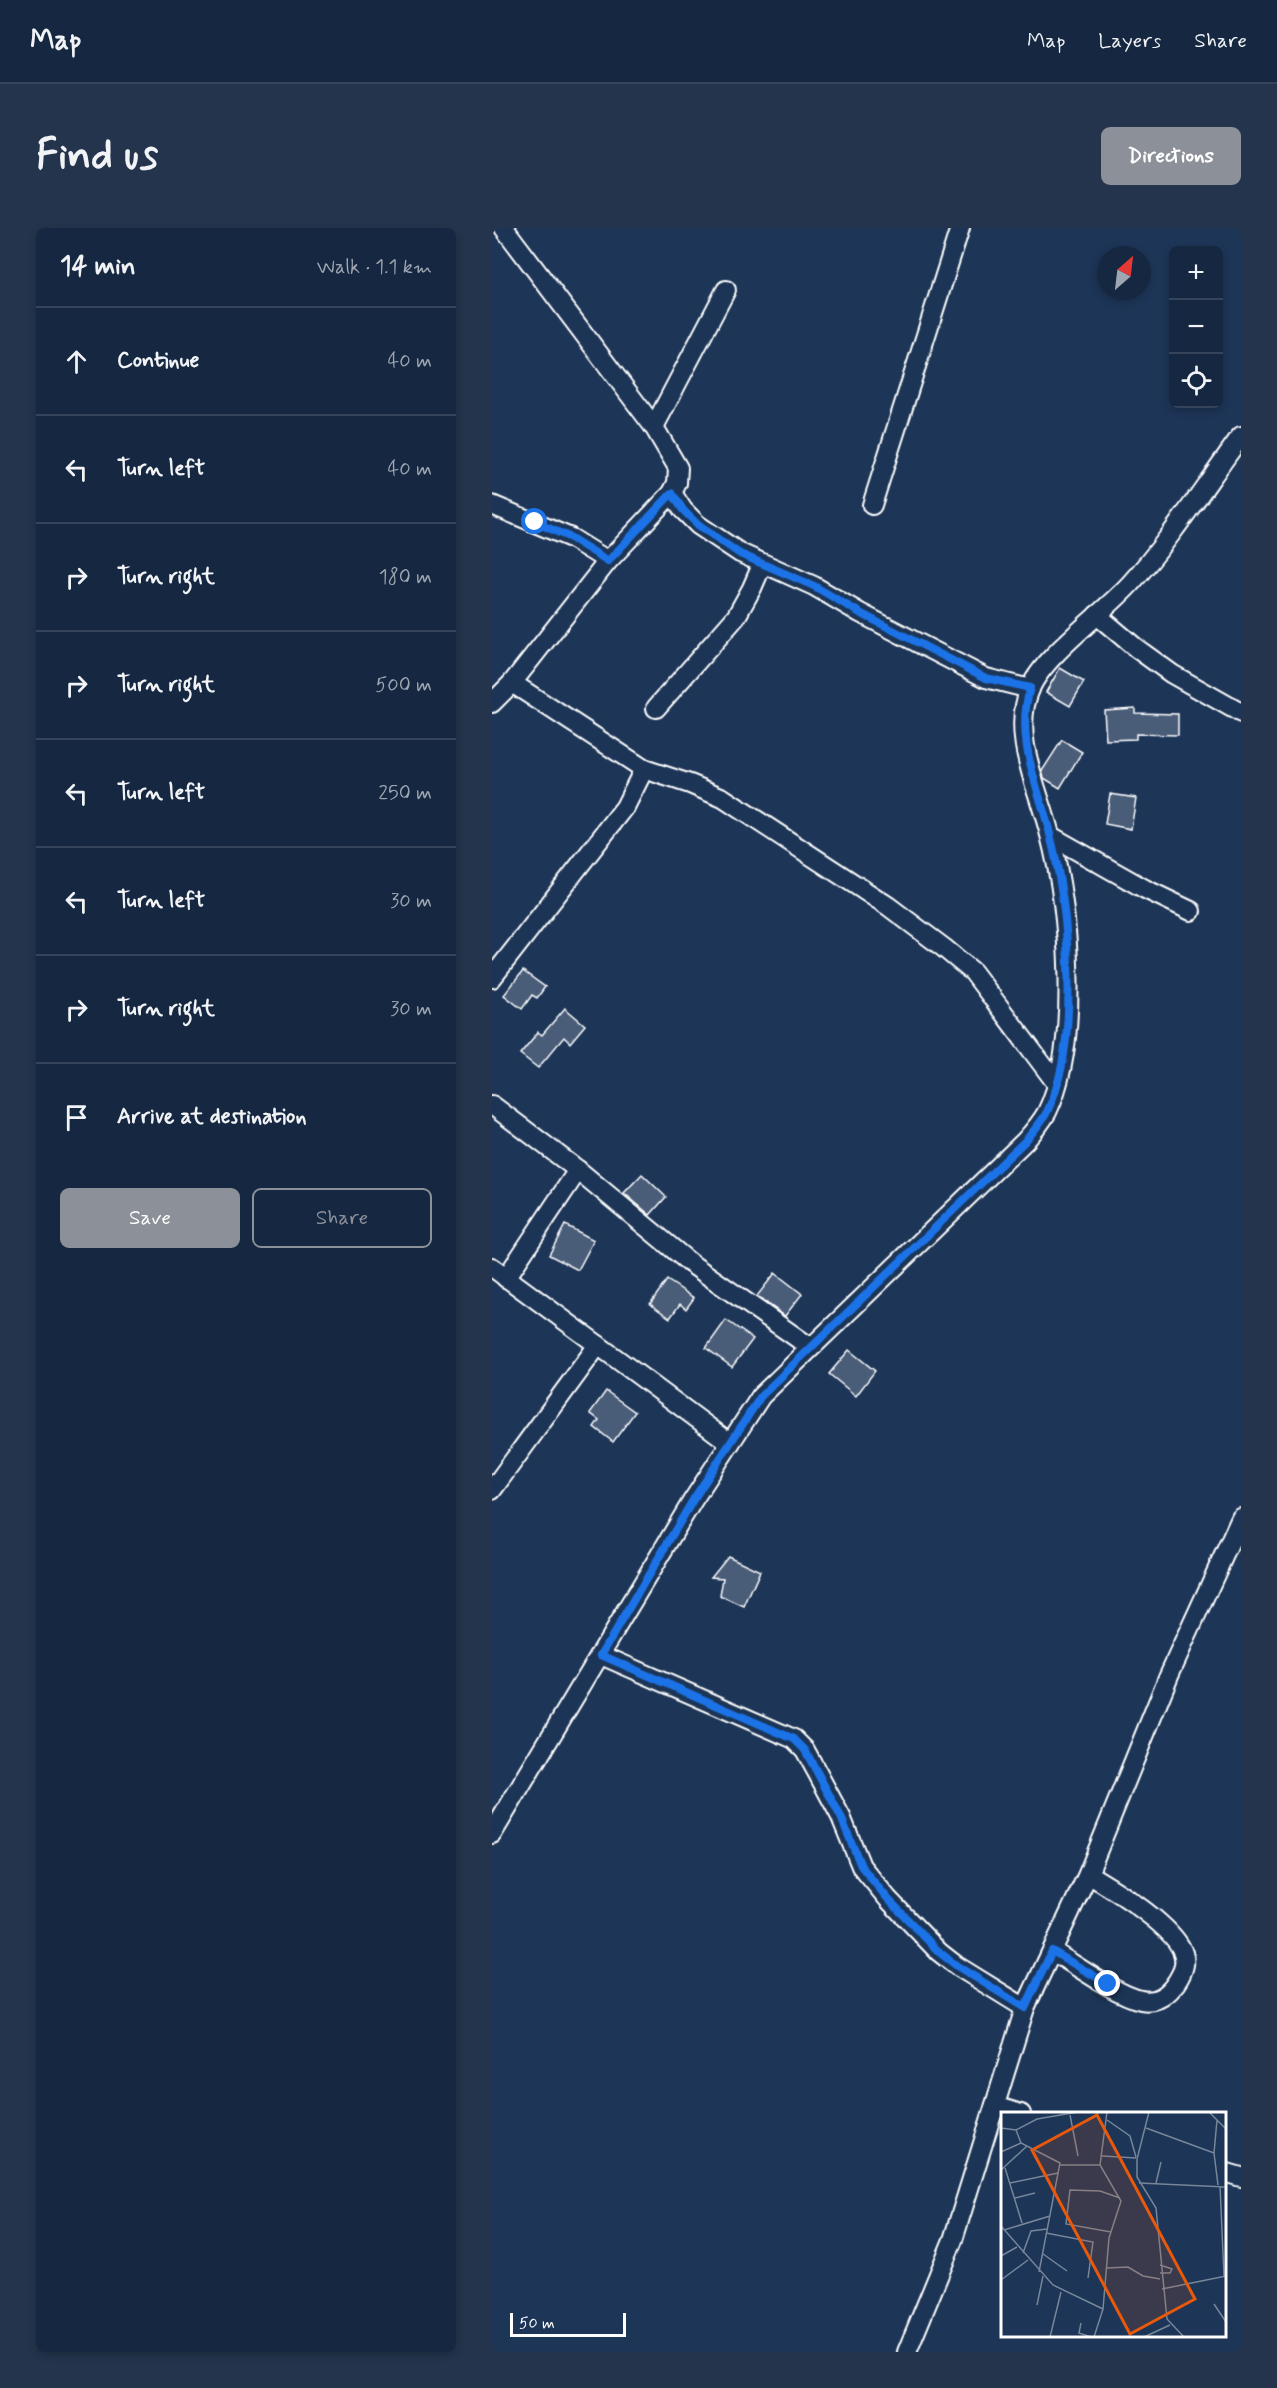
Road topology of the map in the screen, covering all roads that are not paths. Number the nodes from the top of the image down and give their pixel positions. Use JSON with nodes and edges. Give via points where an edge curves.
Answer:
{"nodes":[{"id":1,"x":504,"y":228,"type":"edge"},
{"id":2,"x":960,"y":228,"type":"edge"},
{"id":3,"x":726,"y":290,"type":"dead end"},
{"id":4,"x":654,"y":427,"type":"junction"},
{"id":5,"x":1241,"y":436,"type":"edge"},
{"id":6,"x":672,"y":493,"type":"junction"},
{"id":7,"x":492,"y":505,"type":"edge"},
{"id":8,"x":872,"y":505,"type":"dead end"},
{"id":9,"x":608,"y":561,"type":"junction"},
{"id":10,"x":762,"y":565,"type":"junction"},
{"id":11,"x":1097,"y":615,"type":"junction"},
{"id":12,"x":512,"y":683,"type":"junction"},
{"id":13,"x":1030,"y":688,"type":"junction"},
{"id":14,"x":492,"y":703,"type":"edge"},
{"id":15,"x":656,"y":708,"type":"dead end"},
{"id":16,"x":1241,"y":713,"type":"edge"},
{"id":17,"x":644,"y":769,"type":"junction"},
{"id":18,"x":1051,"y":836,"type":"junction"},
{"id":19,"x":1191,"y":911,"type":"dead end"},
{"id":20,"x":492,"y":978,"type":"edge"},
{"id":21,"x":1057,"y":1084,"type":"junction"},
{"id":22,"x":492,"y":1105,"type":"edge"},
{"id":23,"x":578,"y":1170,"type":"junction"},
{"id":24,"x":499,"y":1272,"type":"edge"},
{"id":25,"x":598,"y":1344,"type":"junction"},
{"id":26,"x":810,"y":1347,"type":"junction"},
{"id":27,"x":730,"y":1443,"type":"junction"},
{"id":28,"x":492,"y":1490,"type":"edge"},
{"id":29,"x":1241,"y":1518,"type":"edge"},
{"id":30,"x":601,"y":1655,"type":"junction"},
{"id":31,"x":492,"y":1834,"type":"edge"},
{"id":32,"x":1088,"y":1874,"type":"junction"},
{"id":33,"x":1052,"y":1951,"type":"junction"},
{"id":34,"x":1025,"y":2008,"type":"junction"},
{"id":35,"x":995,"y":2106,"type":"junction"},
{"id":36,"x":1014,"y":2112,"type":"edge"},
{"id":37,"x":1226,"y":2173,"type":"edge"},
{"id":38,"x":1241,"y":2177,"type":"edge"},
{"id":39,"x":907,"y":2352,"type":"edge"}],
"edges":[{"from":1,"to":4,"type":"street"},
{"from":2,"to":8,"type":"street"},
{"from":3,"to":4,"type":"street"},
{"from":4,"to":6,"type":"street","via":[[678,468]]},
{"from":5,"to":11,"type":"street","via":[[1160,548]]},
{"from":6,"to":9,"type":"street"},
{"from":6,"to":10,"type":"street","via":[[683,510],[707,532]]},
{"from":7,"to":9,"type":"street","via":[[571,538]]},
{"from":9,"to":12,"type":"street"},
{"from":10,"to":13,"type":"street","via":[[814,586],[986,678]]},
{"from":10,"to":15,"type":"street","via":[[736,617]]},
{"from":11,"to":13,"type":"street","via":[[1046,666]]},
{"from":11,"to":16,"type":"street","via":[[1162,667]]},
{"from":12,"to":14,"type":"street"},
{"from":12,"to":17,"type":"street"},
{"from":13,"to":18,"type":"street","via":[[1024,716],[1025,746]]},
{"from":17,"to":20,"type":"street","via":[[625,807]]},
{"from":17,"to":21,"type":"street","via":[[723,798],[908,920],[973,972]]},
{"from":18,"to":19,"type":"street"},
{"from":18,"to":21,"type":"street","via":[[1068,954],[1064,1053]]},
{"from":21,"to":26,"type":"street","via":[[1047,1111],[1025,1141]]},
{"from":22,"to":23,"type":"street"},
{"from":23,"to":24,"type":"street"},
{"from":23,"to":26,"type":"street","via":[[690,1263]]},
{"from":24,"to":25,"type":"street"},
{"from":25,"to":27,"type":"street"},
{"from":25,"to":28,"type":"street"},
{"from":26,"to":27,"type":"street","via":[[761,1396]]},
{"from":27,"to":30,"type":"street"},
{"from":29,"to":32,"type":"street","via":[[1168,1675]]},
{"from":30,"to":31,"type":"street"},
{"from":30,"to":34,"type":"street","via":[[794,1739],[805,1750],[841,1817],[861,1866],[888,1899],[939,1952]]},
{"from":32,"to":33,"type":"street"},
{"from":32,"to":33,"type":"street","via":[[1135,1904],[1176,1942],[1184,1956],[1182,1973],[1165,1995],[1142,2000]]},
{"from":33,"to":34,"type":"street"},
{"from":34,"to":35,"type":"street"},
{"from":35,"to":36,"type":"street"},
{"from":35,"to":39,"type":"street","via":[[953,2240]]},
{"from":37,"to":38,"type":"street"}]}
